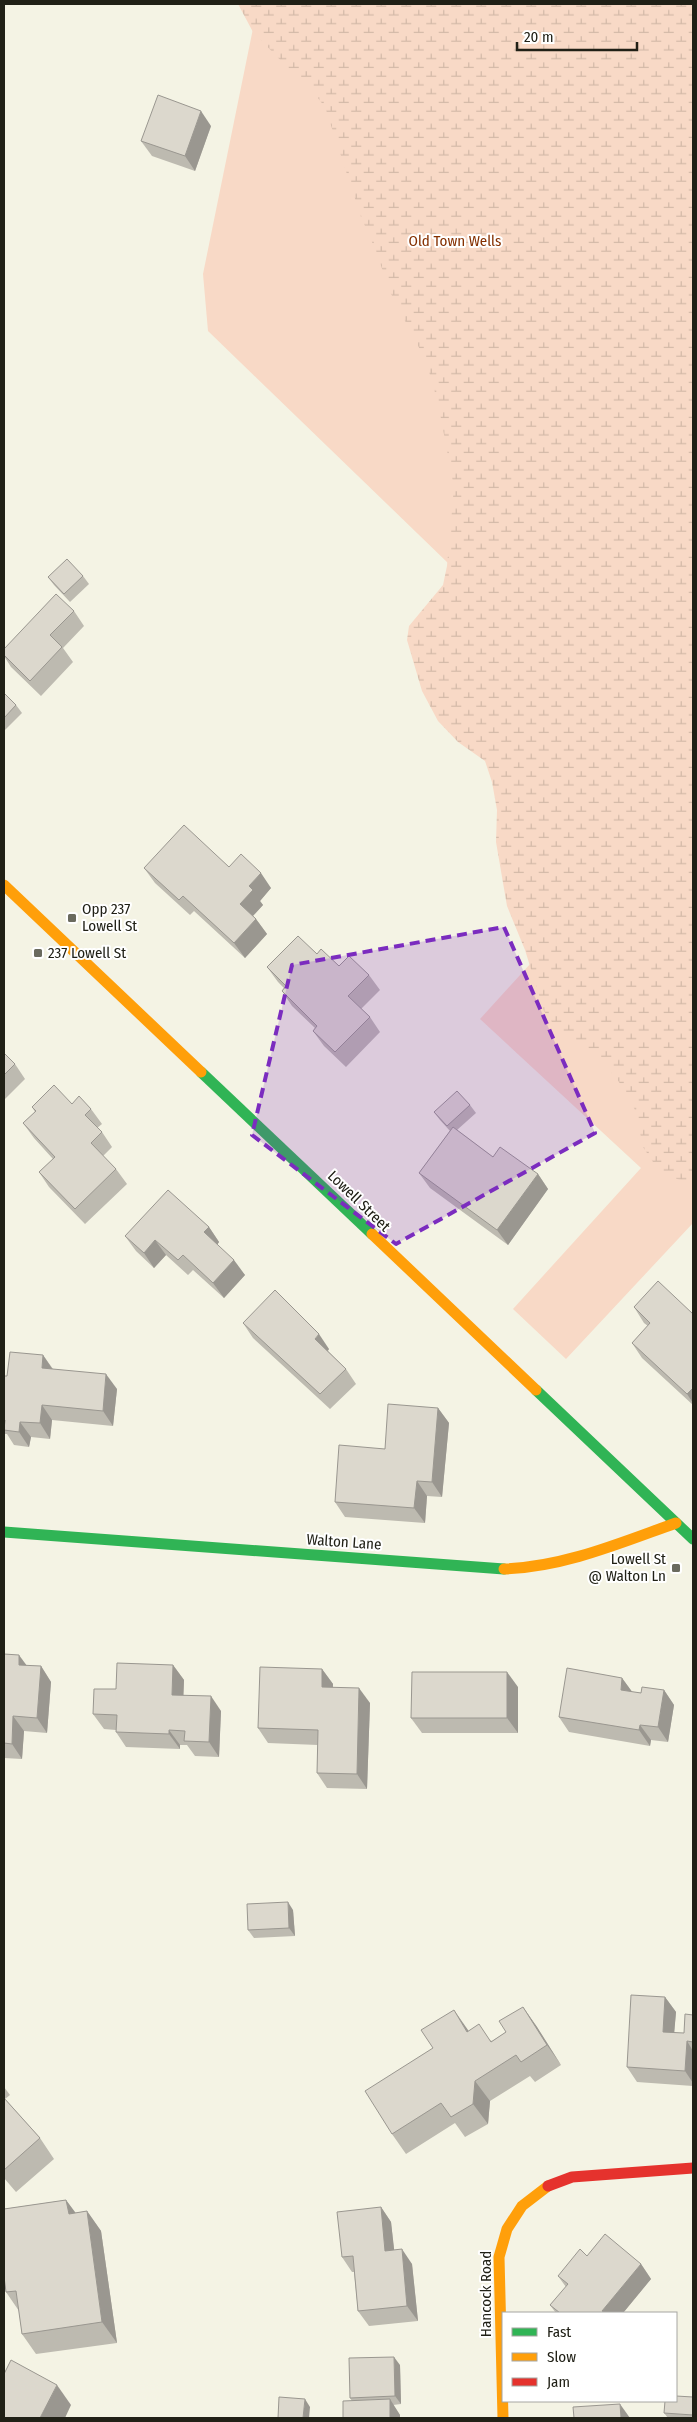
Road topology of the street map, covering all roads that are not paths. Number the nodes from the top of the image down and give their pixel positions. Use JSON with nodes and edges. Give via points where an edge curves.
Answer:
{"nodes":[{"id":1,"x":4,"y":885,"type":"edge"},
{"id":2,"x":676,"y":1524,"type":"junction"},
{"id":3,"x":4,"y":1532,"type":"edge"},
{"id":4,"x":693,"y":1539,"type":"edge"},
{"id":5,"x":693,"y":2168,"type":"edge"},
{"id":6,"x":502,"y":2378,"type":"edge"},
{"id":7,"x":503,"y":2402,"type":"edge"},
{"id":8,"x":503,"y":2418,"type":"edge"}],
"edges":[{"from":1,"to":2,"type":"street","name":"Lowell Street"},
{"from":2,"to":3,"type":"street","name":"Walton Lane","via":[[562,1562],[506,1569]]},
{"from":2,"to":4,"type":"street","name":"Lowell Street"},
{"from":5,"to":6,"type":"street","name":"Hancock Road","via":[[572,2177],[545,2187],[522,2206],[507,2229],[499,2257]]},
{"from":7,"to":8,"type":"street","name":"Hancock Road"}]}
